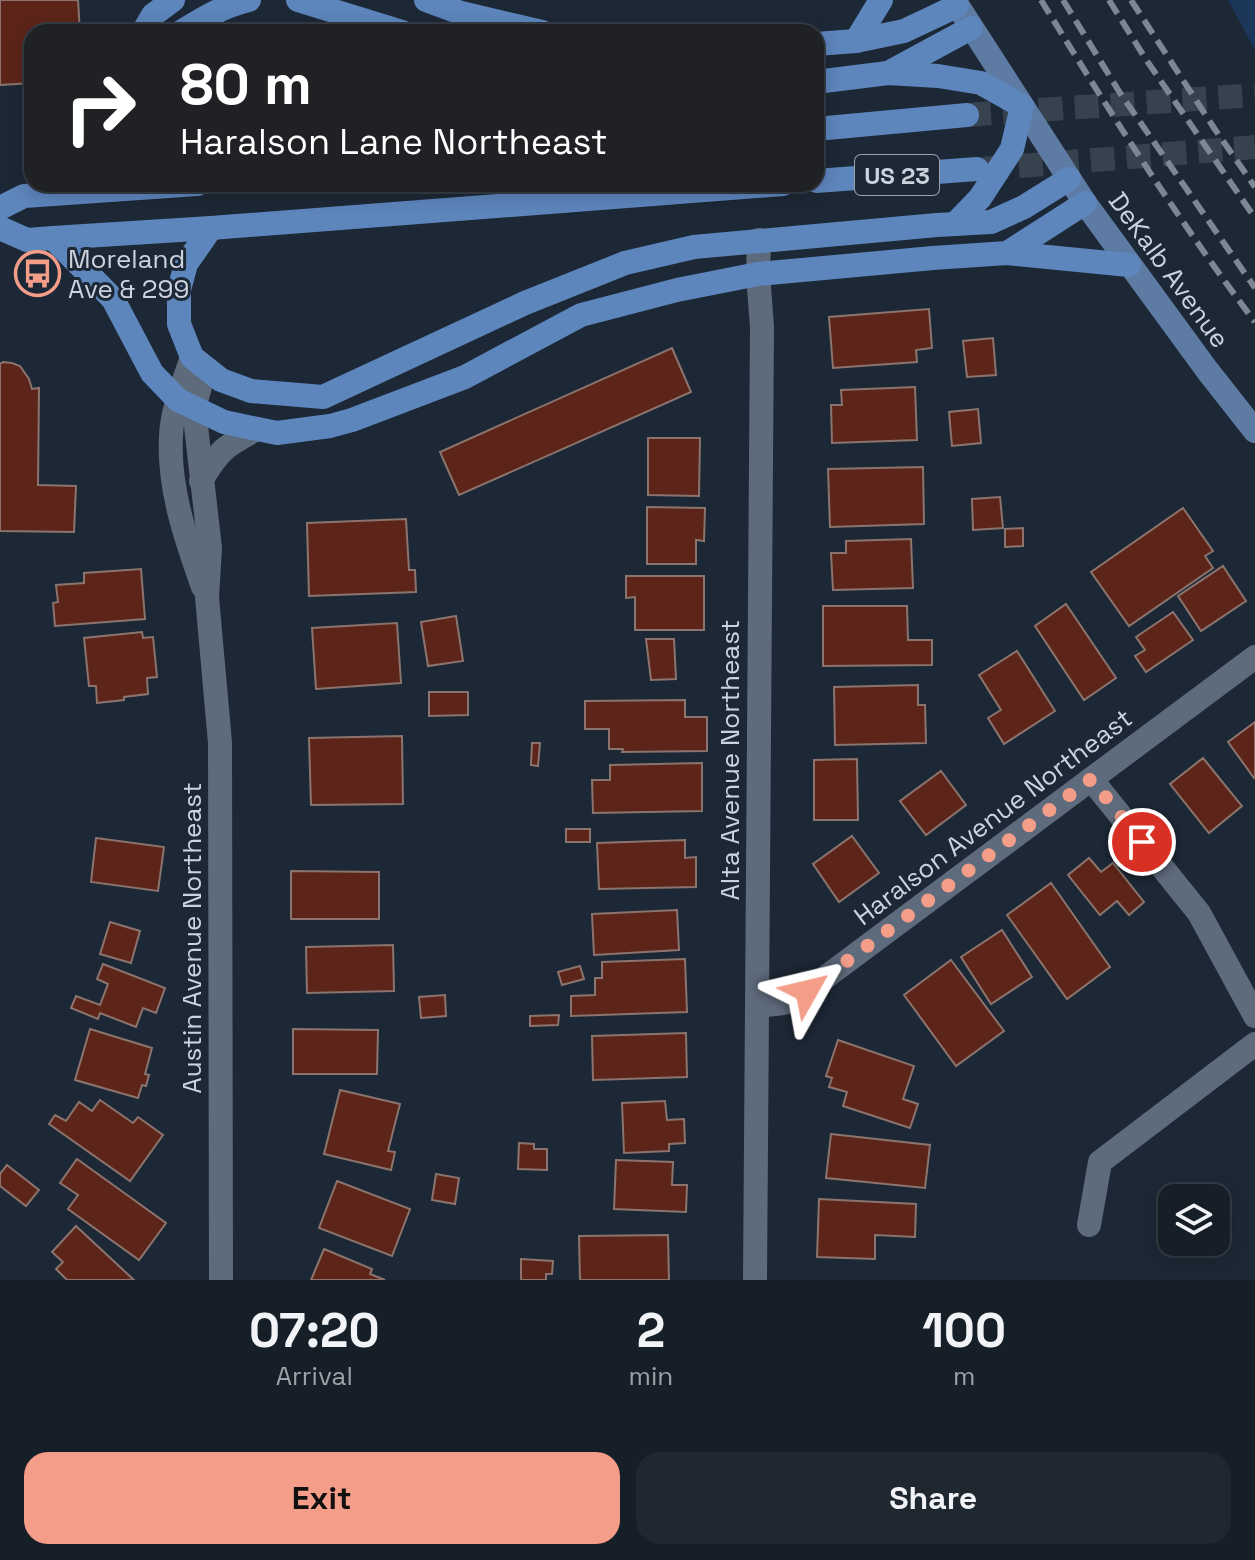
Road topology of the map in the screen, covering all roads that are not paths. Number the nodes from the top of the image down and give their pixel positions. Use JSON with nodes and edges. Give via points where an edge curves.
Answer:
{"nodes":[{"id":1,"x":173,"y":0,"type":"edge"},
{"id":2,"x":249,"y":0,"type":"edge"},
{"id":3,"x":298,"y":0,"type":"edge"},
{"id":4,"x":426,"y":0,"type":"edge"},
{"id":5,"x":881,"y":0,"type":"edge"},
{"id":6,"x":956,"y":3,"type":"edge"},
{"id":7,"x":148,"y":24,"type":"edge"},
{"id":8,"x":193,"y":24,"type":"edge"},
{"id":9,"x":376,"y":24,"type":"edge"},
{"id":10,"x":508,"y":24,"type":"edge"},
{"id":11,"x":971,"y":28,"type":"junction"},
{"id":12,"x":856,"y":41,"type":"junction"},
{"id":13,"x":824,"y":43,"type":"edge"},
{"id":14,"x":888,"y":73,"type":"junction"},
{"id":15,"x":824,"y":81,"type":"edge"},
{"id":16,"x":1022,"y":106,"type":"junction"},
{"id":17,"x":967,"y":115,"type":"tunnel mouth"},
{"id":18,"x":824,"y":128,"type":"edge"},
{"id":19,"x":977,"y":169,"type":"tunnel mouth"},
{"id":20,"x":1069,"y":179,"type":"junction"},
{"id":21,"x":824,"y":180,"type":"edge"},
{"id":22,"x":44,"y":192,"type":"edge"},
{"id":23,"x":679,"y":192,"type":"edge"},
{"id":24,"x":1085,"y":203,"type":"junction"},
{"id":25,"x":0,"y":208,"type":"edge"},
{"id":26,"x":955,"y":224,"type":"junction"},
{"id":27,"x":0,"y":228,"type":"edge"},
{"id":28,"x":211,"y":228,"type":"junction"},
{"id":29,"x":53,"y":238,"type":"junction"},
{"id":30,"x":759,"y":240,"type":"junction"},
{"id":31,"x":1007,"y":253,"type":"junction"},
{"id":32,"x":1129,"y":265,"type":"junction"},
{"id":33,"x":758,"y":274,"type":"junction"},
{"id":34,"x":198,"y":362,"type":"junction"},
{"id":35,"x":186,"y":405,"type":"junction"},
{"id":36,"x":257,"y":429,"type":"junction"},
{"id":37,"x":1255,"y":431,"type":"edge"},
{"id":38,"x":201,"y":481,"type":"junction"},
{"id":39,"x":207,"y":597,"type":"junction"},
{"id":40,"x":1255,"y":657,"type":"edge"},
{"id":41,"x":1091,"y":779,"type":"junction"},
{"id":42,"x":757,"y":1006,"type":"junction"},
{"id":43,"x":1255,"y":1016,"type":"edge"},
{"id":44,"x":1255,"y":1044,"type":"edge"},
{"id":45,"x":1089,"y":1225,"type":"dead end"},
{"id":46,"x":221,"y":1280,"type":"edge"},
{"id":47,"x":755,"y":1280,"type":"edge"}],
"edges":[{"from":1,"to":7,"type":"highway"},
{"from":2,"to":8,"type":"highway"},
{"from":3,"to":9,"type":"highway"},
{"from":4,"to":10,"type":"highway"},
{"from":5,"to":12,"type":"highway"},
{"from":6,"to":11,"type":"main road","name":"DeKalb Avenue"},
{"from":6,"to":12,"type":"highway","via":[[904,31]]},
{"from":11,"to":14,"type":"highway"},
{"from":11,"to":16,"type":"main road","name":"DeKalb Avenue"},
{"from":12,"to":13,"type":"highway"},
{"from":14,"to":15,"type":"highway"},
{"from":14,"to":16,"type":"highway","via":[[981,83]]},
{"from":16,"to":20,"type":"main road","name":"DeKalb Avenue"},
{"from":16,"to":26,"type":"highway","via":[[1012,149],[980,198]]},
{"from":17,"to":18,"type":"highway","number":"US 23"},
{"from":19,"to":21,"type":"highway","number":"US 23"},
{"from":20,"to":24,"type":"main road","name":"DeKalb Avenue"},
{"from":20,"to":26,"type":"highway","via":[[991,222]]},
{"from":22,"to":25,"type":"highway"},
{"from":23,"to":28,"type":"highway"},
{"from":24,"to":31,"type":"highway"},
{"from":24,"to":32,"type":"main road","name":"DeKalb Avenue"},
{"from":26,"to":30,"type":"highway"},
{"from":27,"to":29,"type":"highway","via":[[27,240]]},
{"from":28,"to":29,"type":"highway"},
{"from":28,"to":34,"type":"highway","via":[[186,264],[179,290],[179,324]]},
{"from":29,"to":35,"type":"highway","via":[[113,299],[152,373]]},
{"from":30,"to":33,"type":"street","name":"Alta Avenue Northeast"},
{"from":30,"to":34,"type":"highway","via":[[694,247],[625,263],[323,397],[251,391],[221,380]]},
{"from":31,"to":32,"type":"highway"},
{"from":31,"to":33,"type":"highway"},
{"from":32,"to":37,"type":"main road","name":"DeKalb Avenue"},
{"from":33,"to":36,"type":"highway","via":[[581,315],[465,377],[352,420],[277,433]]},
{"from":33,"to":42,"type":"street","name":"Alta Avenue Northeast","via":[[762,343]]},
{"from":34,"to":35,"type":"street","name":"Austin Avenue Northeast"},
{"from":35,"to":36,"type":"highway"},
{"from":35,"to":38,"type":"street","name":"Austin Avenue Northeast"},
{"from":35,"to":39,"type":"street","name":"Austin Avenue Northeast","via":[[171,433],[172,469]]},
{"from":36,"to":38,"type":"street","via":[[216,456]]},
{"from":38,"to":39,"type":"street","name":"Austin Avenue Northeast","via":[[210,548]]},
{"from":39,"to":46,"type":"street","name":"Austin Avenue Northeast","via":[[220,743]]},
{"from":40,"to":41,"type":"street","name":"Haralson Avenue Northeast"},
{"from":41,"to":42,"type":"street","name":"Haralson Avenue Northeast","via":[[807,991],[784,1003]]},
{"from":41,"to":43,"type":"street","via":[[1199,913]]},
{"from":42,"to":47,"type":"street","name":"Alta Avenue Northeast"},
{"from":44,"to":45,"type":"street","via":[[1100,1162]]}]}
